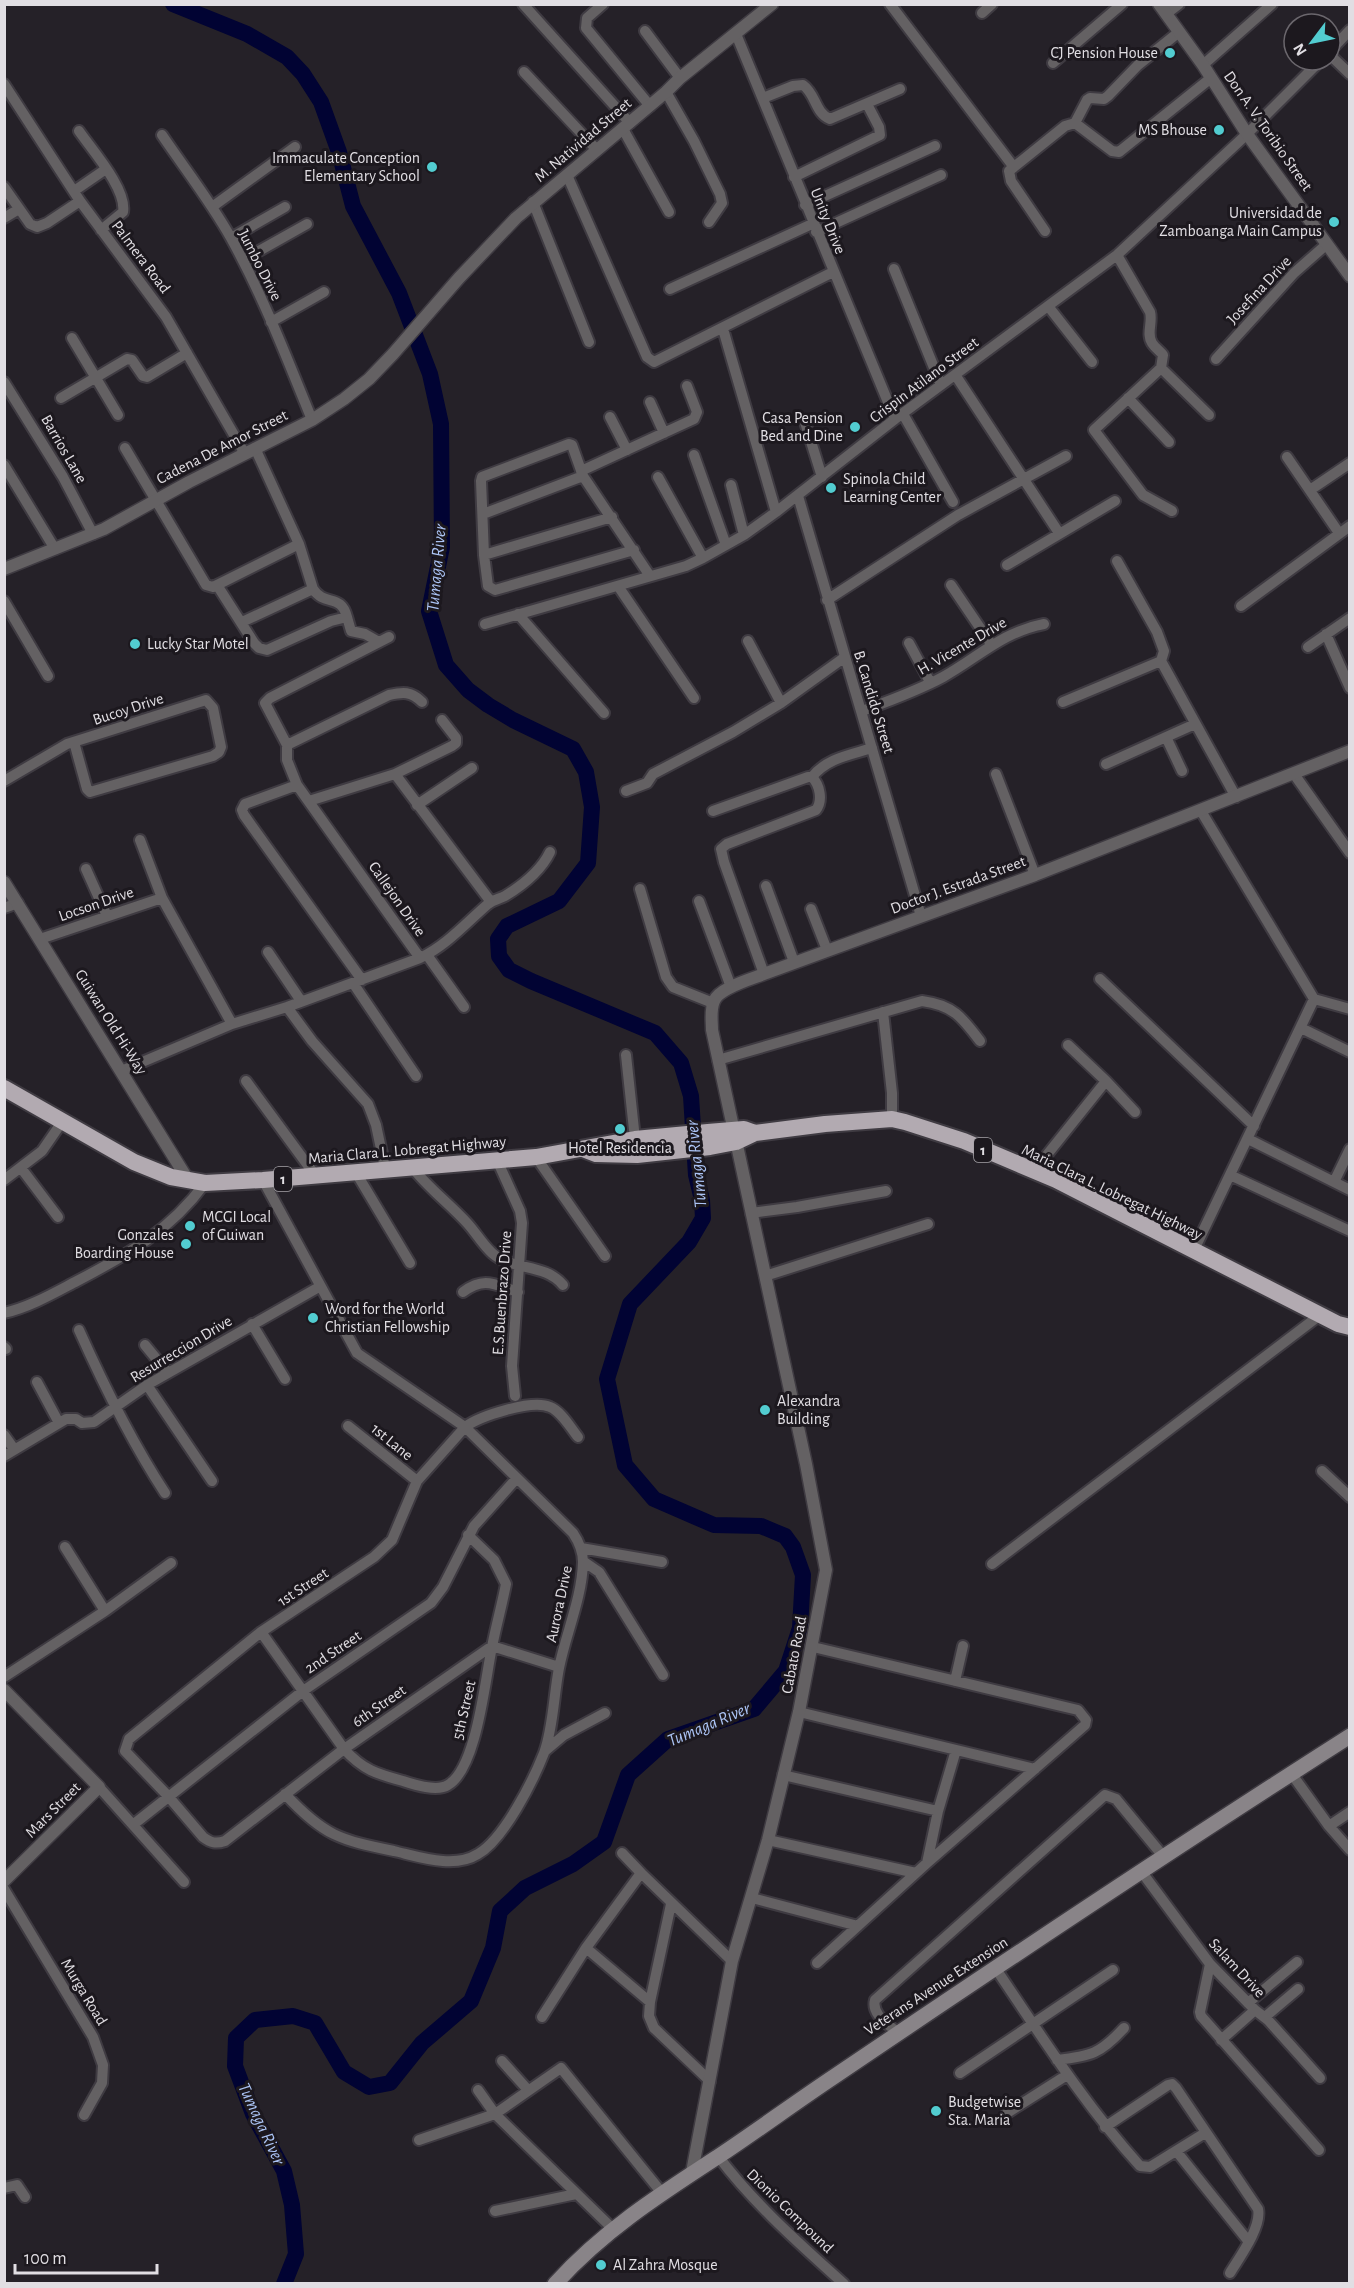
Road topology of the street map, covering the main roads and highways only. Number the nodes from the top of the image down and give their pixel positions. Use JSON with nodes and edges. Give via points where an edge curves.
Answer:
{"nodes":[{"id":1,"x":4,"y":1088,"type":"edge"},
{"id":2,"x":668,"y":1143,"type":"junction"},
{"id":3,"x":583,"y":1149,"type":"junction"},
{"id":4,"x":1337,"y":1324,"type":"edge"},
{"id":5,"x":1350,"y":1736,"type":"edge"},
{"id":6,"x":555,"y":2283,"type":"edge"}],
"edges":[{"from":1,"to":3,"type":"highway","name":"Maria Clara L. Lobregat Highway","number":"1","via":[[134,1162],[196,1182],[263,1180]]},
{"from":2,"to":3,"type":"highway","name":"Maria Clara L. Lobregat Highway","number":"1","via":[[635,1139]]},
{"from":2,"to":3,"type":"highway","name":"Maria Clara L. Lobregat Highway","number":"1","via":[[637,1155],[597,1154]]},
{"from":2,"to":4,"type":"highway","name":"Maria Clara L. Lobregat Highway","number":"1","via":[[892,1119],[944,1134],[1034,1171]]},
{"from":5,"to":6,"type":"main road","name":"Veterans Avenue Extension","via":[[897,2032],[692,2172],[591,2246]]}]}
